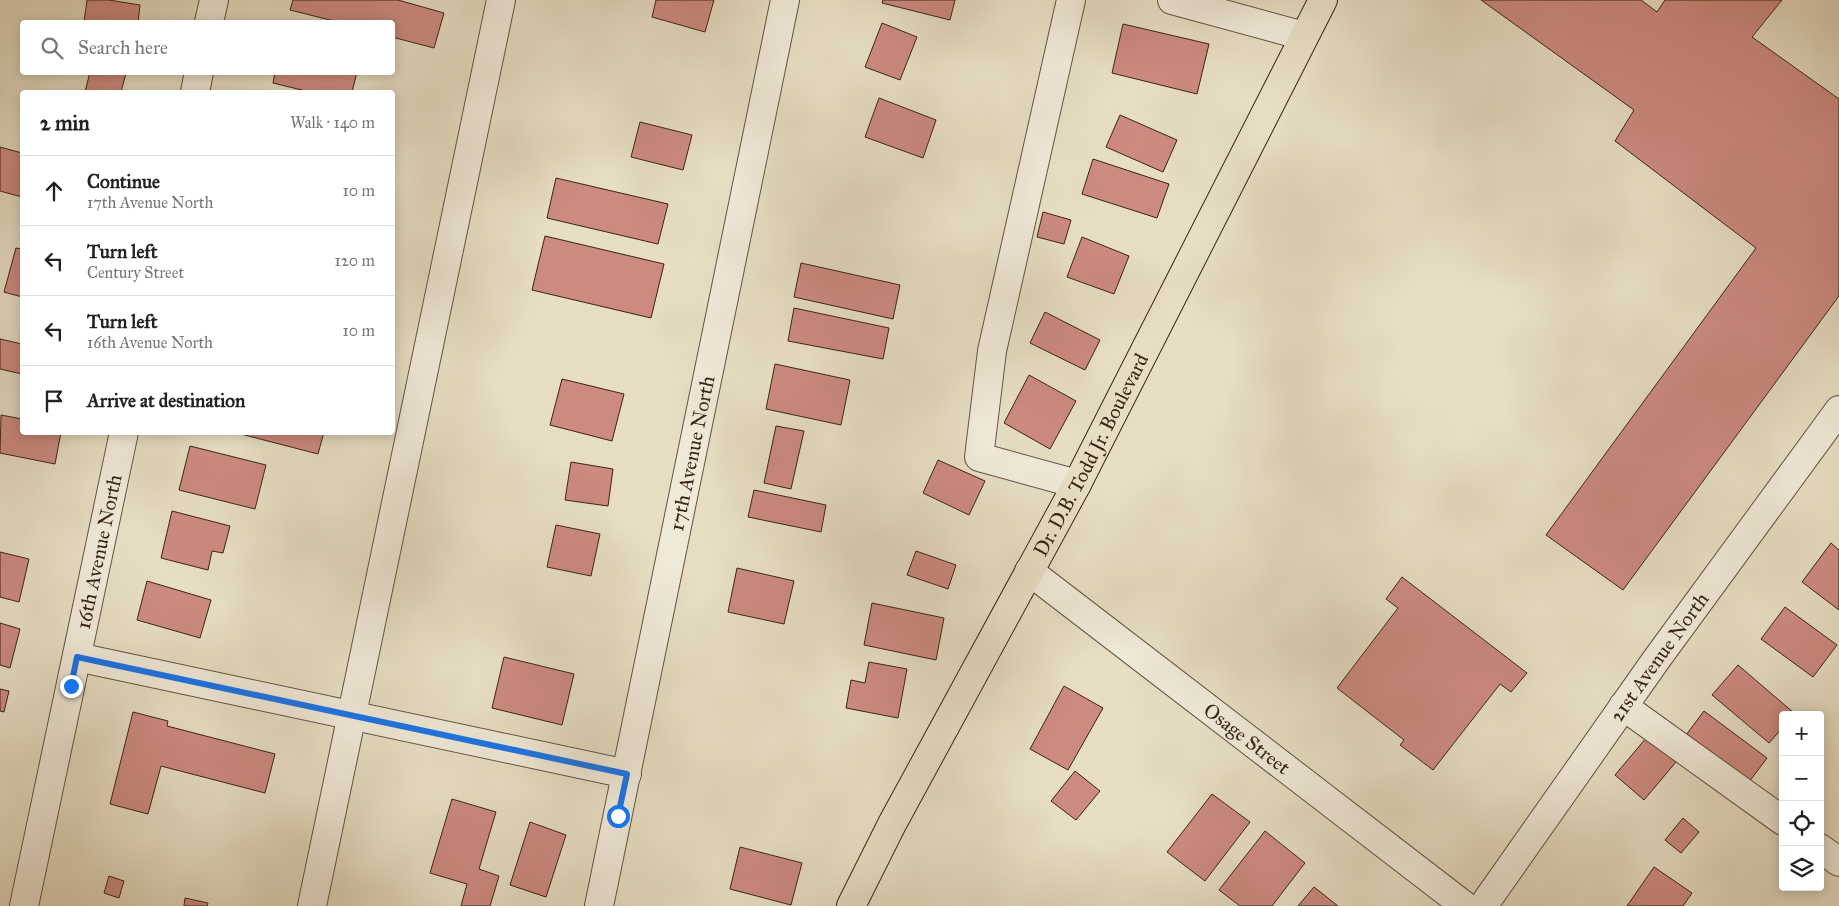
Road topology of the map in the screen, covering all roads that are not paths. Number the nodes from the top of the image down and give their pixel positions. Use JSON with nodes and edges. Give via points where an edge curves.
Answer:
{"nodes":[{"id":1,"x":214,"y":0,"type":"edge"},
{"id":2,"x":501,"y":0,"type":"edge"},
{"id":3,"x":784,"y":0,"type":"edge"},
{"id":4,"x":1071,"y":0,"type":"edge"},
{"id":5,"x":1172,"y":0,"type":"edge"},
{"id":6,"x":1323,"y":0,"type":"edge"},
{"id":7,"x":209,"y":20,"type":"edge"},
{"id":8,"x":1304,"y":36,"type":"junction"},
{"id":9,"x":198,"y":75,"type":"edge"},
{"id":10,"x":195,"y":90,"type":"edge"},
{"id":11,"x":1839,"y":410,"type":"edge"},
{"id":12,"x":123,"y":435,"type":"edge"},
{"id":13,"x":1077,"y":484,"type":"junction"},
{"id":14,"x":1029,"y":571,"type":"junction"},
{"id":15,"x":77,"y":657,"type":"junction"},
{"id":16,"x":1623,"y":706,"type":"junction"},
{"id":17,"x":353,"y":716,"type":"junction"},
{"id":18,"x":627,"y":774,"type":"junction"},
{"id":19,"x":1779,"y":818,"type":"edge"},
{"id":20,"x":24,"y":906,"type":"edge"},
{"id":21,"x":312,"y":906,"type":"edge"},
{"id":22,"x":599,"y":906,"type":"edge"},
{"id":23,"x":851,"y":906,"type":"edge"},
{"id":24,"x":1465,"y":906,"type":"edge"},
{"id":25,"x":1483,"y":906,"type":"edge"}],
"edges":[{"from":1,"to":7,"type":"street"},
{"from":2,"to":17,"type":"street"},
{"from":3,"to":18,"type":"street","name":"17th Avenue North"},
{"from":4,"to":13,"type":"street","via":[[992,351],[979,457]]},
{"from":5,"to":8,"type":"street"},
{"from":6,"to":8,"type":"main road","name":"Dr. D.B. Todd Jr. Boulevard"},
{"from":8,"to":13,"type":"main road","name":"Dr. D.B. Todd Jr. Boulevard"},
{"from":9,"to":10,"type":"street"},
{"from":11,"to":16,"type":"street","name":"21st Avenue North"},
{"from":12,"to":15,"type":"street","name":"16th Avenue North"},
{"from":13,"to":14,"type":"main road","name":"Dr. D.B. Todd Jr. Boulevard"},
{"from":14,"to":23,"type":"main road","name":"Dr. D.B. Todd Jr. Boulevard"},
{"from":14,"to":24,"type":"street","name":"Osage Street"},
{"from":15,"to":17,"type":"street"},
{"from":15,"to":20,"type":"street","name":"16th Avenue North"},
{"from":16,"to":19,"type":"street"},
{"from":16,"to":25,"type":"street","name":"21st Avenue North"},
{"from":17,"to":18,"type":"street"},
{"from":17,"to":21,"type":"street"},
{"from":18,"to":22,"type":"street","name":"17th Avenue North"}]}
